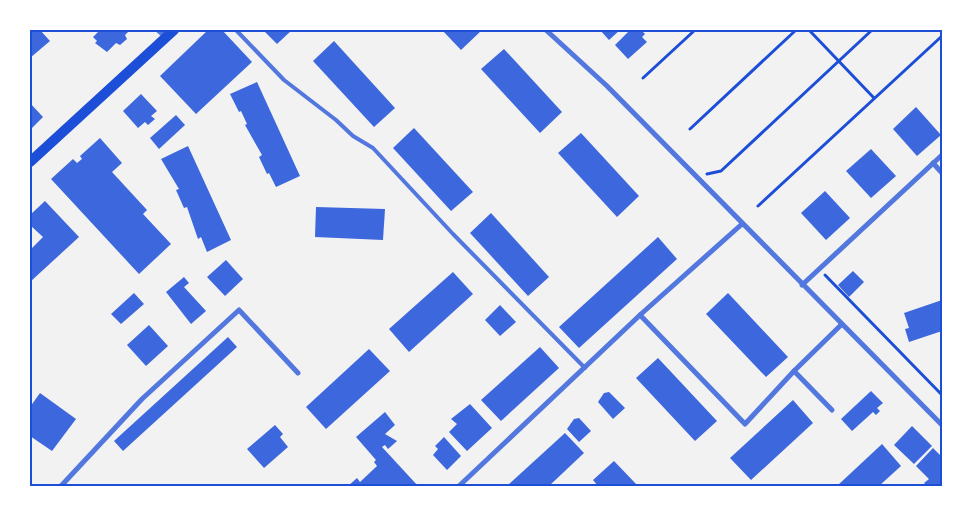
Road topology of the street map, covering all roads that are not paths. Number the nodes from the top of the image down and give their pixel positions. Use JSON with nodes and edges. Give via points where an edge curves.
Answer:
{"nodes":[{"id":1,"x":158,"y":30,"type":"edge"},
{"id":2,"x":236,"y":30,"type":"edge"},
{"id":3,"x":546,"y":30,"type":"edge"},
{"id":4,"x":170,"y":34,"type":"edge"},
{"id":5,"x":942,"y":154,"type":"edge"},
{"id":6,"x":30,"y":162,"type":"edge"},
{"id":7,"x":933,"y":163,"type":"junction"},
{"id":8,"x":942,"y":173,"type":"edge"},
{"id":9,"x":742,"y":224,"type":"junction"},
{"id":10,"x":802,"y":285,"type":"junction"},
{"id":11,"x":640,"y":316,"type":"junction"},
{"id":12,"x":842,"y":324,"type":"junction"},
{"id":13,"x":585,"y":368,"type":"junction"},
{"id":14,"x":794,"y":371,"type":"junction"},
{"id":15,"x":298,"y":373,"type":"dead end"},
{"id":16,"x":832,"y":410,"type":"dead end"},
{"id":17,"x":942,"y":425,"type":"edge"},
{"id":18,"x":61,"y":486,"type":"edge"},
{"id":19,"x":459,"y":486,"type":"edge"}],
"edges":[{"from":1,"to":4,"type":"street"},
{"from":2,"to":13,"type":"lane","via":[[284,80],[353,136],[373,148]]},
{"from":3,"to":9,"type":"street","via":[[607,86]]},
{"from":4,"to":6,"type":"main road"},
{"from":5,"to":7,"type":"street"},
{"from":7,"to":8,"type":"street"},
{"from":7,"to":10,"type":"street"},
{"from":9,"to":10,"type":"street"},
{"from":9,"to":11,"type":"street"},
{"from":10,"to":12,"type":"street"},
{"from":11,"to":13,"type":"street"},
{"from":11,"to":14,"type":"street","via":[[745,424]]},
{"from":12,"to":14,"type":"street"},
{"from":12,"to":17,"type":"street"},
{"from":13,"to":19,"type":"street"},
{"from":14,"to":16,"type":"street"},
{"from":15,"to":18,"type":"street","via":[[239,310],[142,399]]}]}
